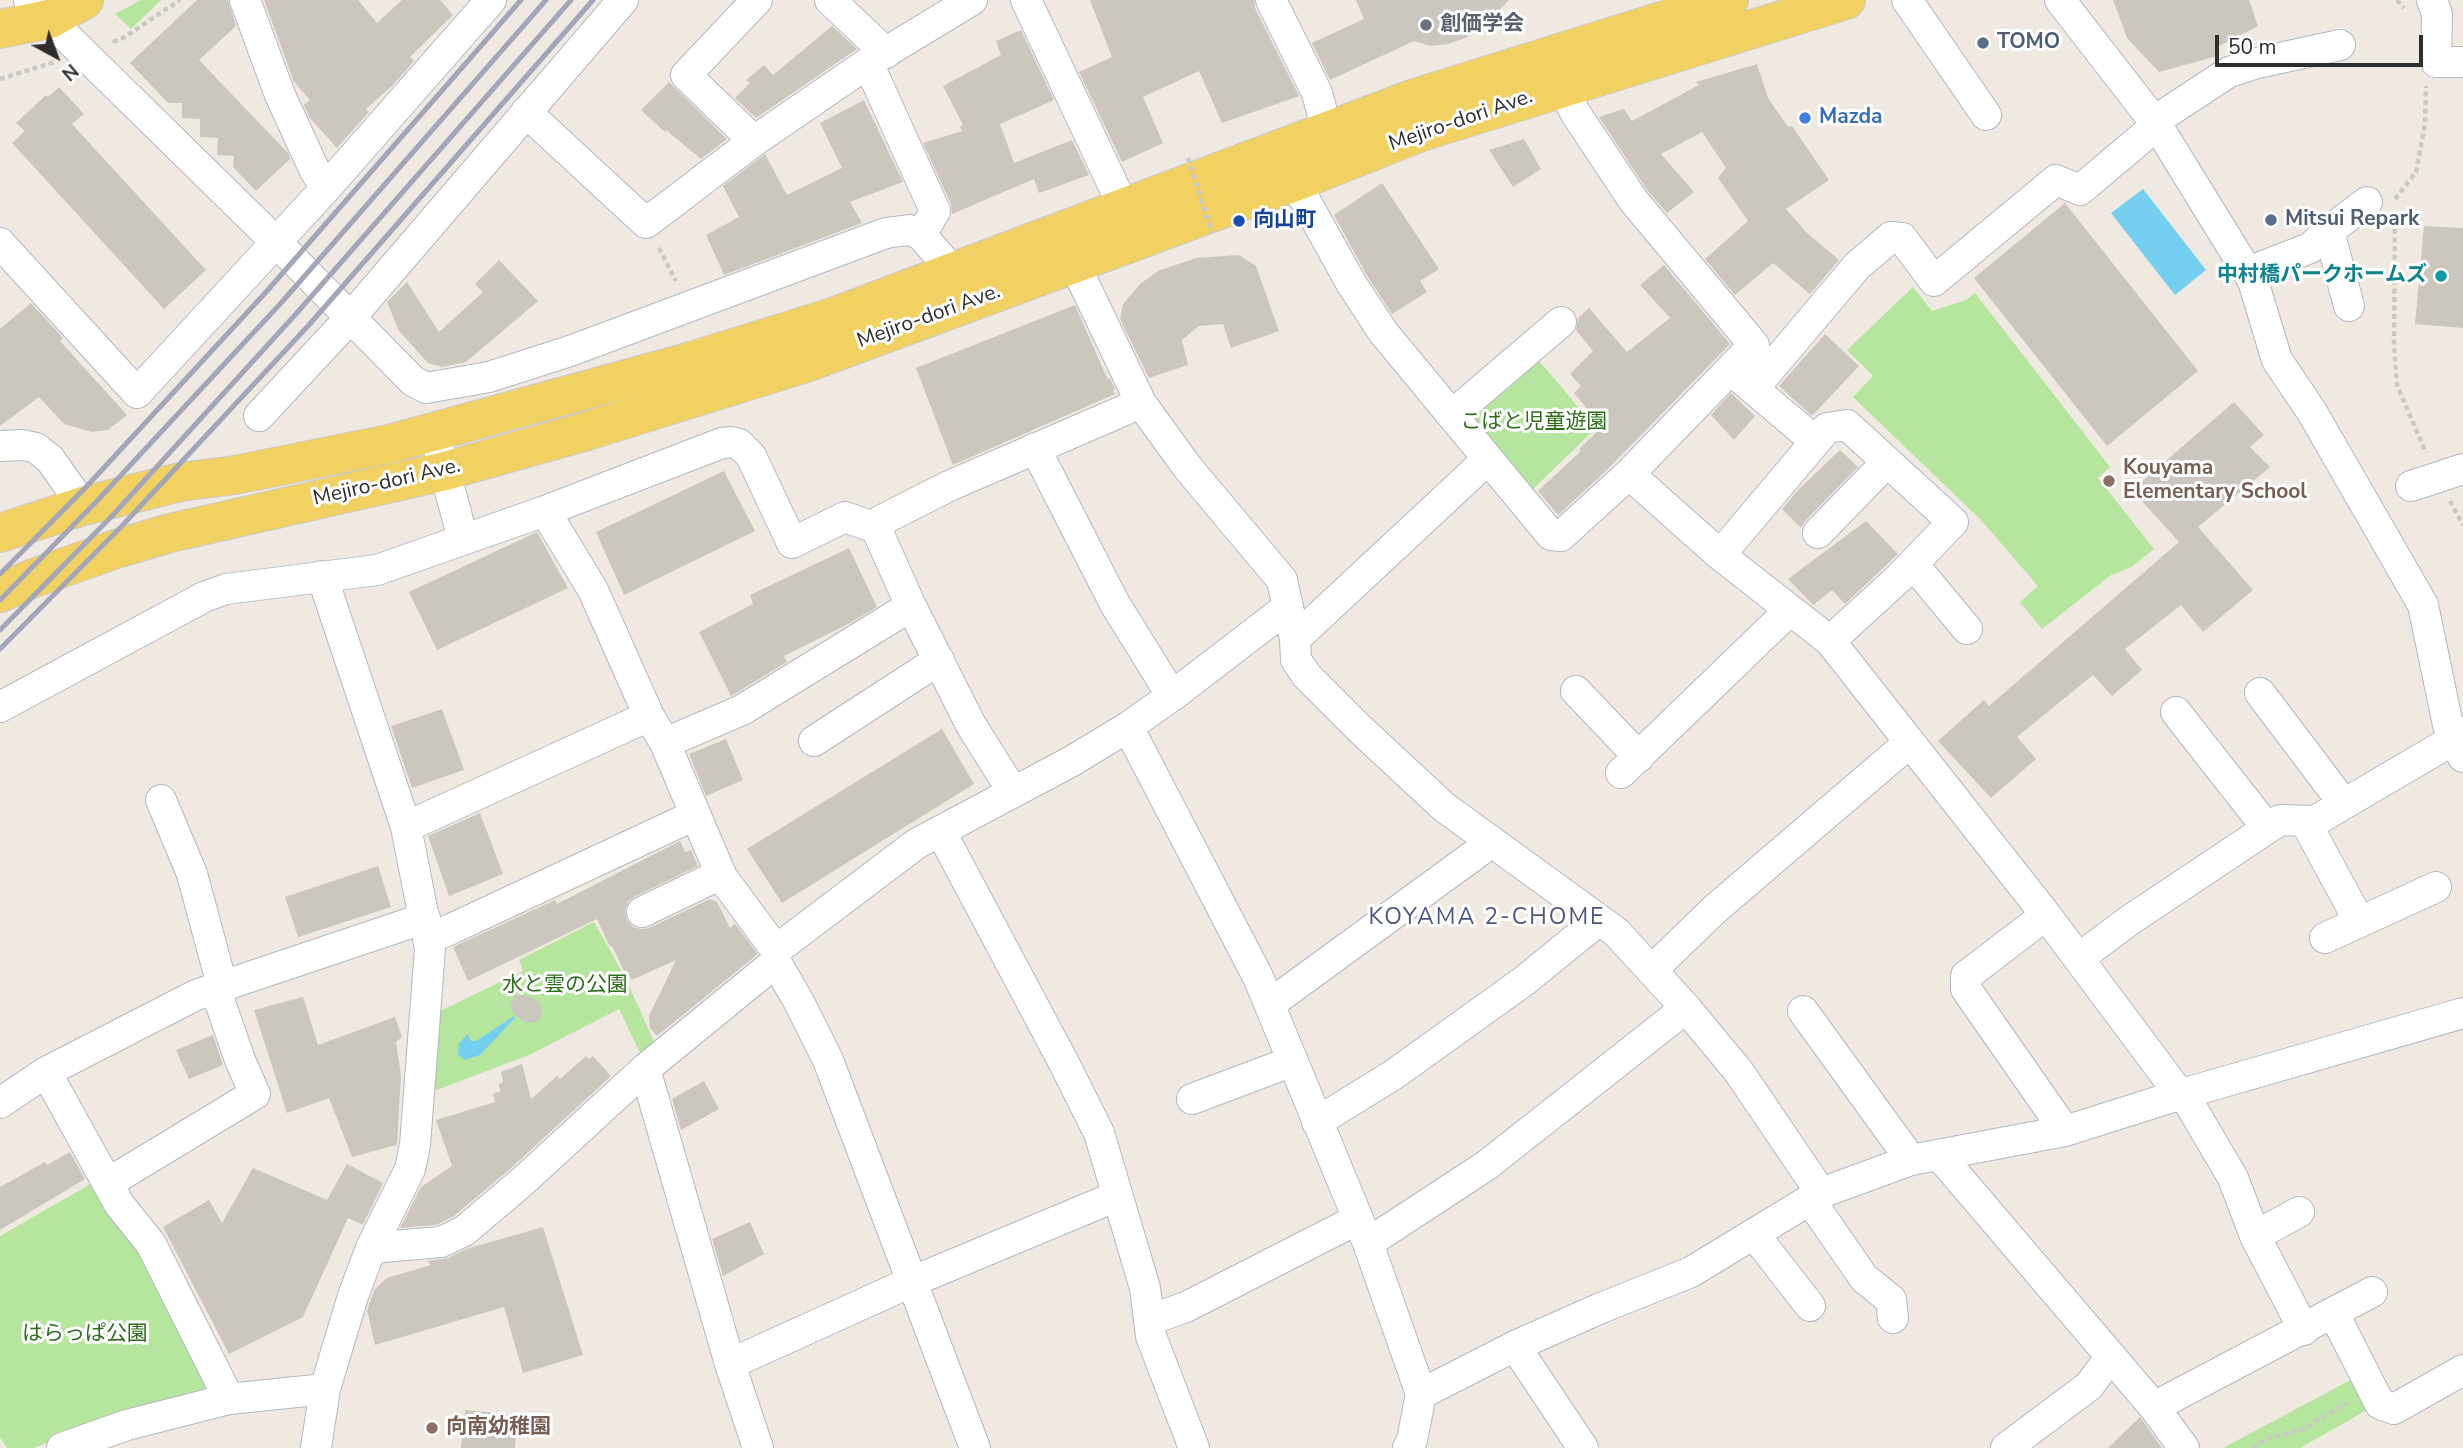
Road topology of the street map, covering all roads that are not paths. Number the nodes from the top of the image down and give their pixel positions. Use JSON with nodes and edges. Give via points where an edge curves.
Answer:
{"nodes":[{"id":1,"x":84,"y":0,"type":"edge"},
{"id":2,"x":244,"y":0,"type":"edge"},
{"id":3,"x":492,"y":0,"type":"edge"},
{"id":4,"x":623,"y":0,"type":"edge"},
{"id":5,"x":757,"y":0,"type":"edge"},
{"id":6,"x":830,"y":0,"type":"edge"},
{"id":7,"x":972,"y":0,"type":"edge"},
{"id":8,"x":1027,"y":0,"type":"edge"},
{"id":9,"x":1271,"y":0,"type":"edge"},
{"id":10,"x":1729,"y":0,"type":"edge"},
{"id":11,"x":1846,"y":0,"type":"edge"},
{"id":12,"x":1907,"y":0,"type":"edge"},
{"id":13,"x":2060,"y":0,"type":"edge"},
{"id":14,"x":2432,"y":0,"type":"edge"},
{"id":15,"x":39,"y":10,"type":"edge"},
{"id":16,"x":1658,"y":11,"type":"edge"},
{"id":17,"x":0,"y":29,"type":"edge"},
{"id":18,"x":2340,"y":44,"type":"dead end"},
{"id":19,"x":877,"y":58,"type":"junction"},
{"id":20,"x":2463,"y":62,"type":"edge"},
{"id":21,"x":1562,"y":88,"type":"junction"},
{"id":22,"x":526,"y":112,"type":"junction"},
{"id":23,"x":1986,"y":115,"type":"dead end"},
{"id":24,"x":2157,"y":125,"type":"junction"},
{"id":25,"x":1327,"y":131,"type":"junction"},
{"id":26,"x":754,"y":141,"type":"junction"},
{"id":27,"x":1295,"y":182,"type":"junction"},
{"id":28,"x":326,"y":188,"type":"junction"},
{"id":29,"x":2367,"y":202,"type":"dead end"},
{"id":30,"x":1123,"y":206,"type":"junction"},
{"id":31,"x":2329,"y":231,"type":"junction"},
{"id":32,"x":921,"y":235,"type":"junction"},
{"id":33,"x":276,"y":242,"type":"junction"},
{"id":34,"x":0,"y":243,"type":"edge"},
{"id":35,"x":1074,"y":262,"type":"junction"},
{"id":36,"x":953,"y":271,"type":"junction"},
{"id":37,"x":2248,"y":272,"type":"junction"},
{"id":38,"x":2349,"y":306,"type":"dead end"},
{"id":39,"x":351,"y":317,"type":"junction"},
{"id":40,"x":1561,"y":322,"type":"dead end"},
{"id":41,"x":1730,"y":369,"type":"junction"},
{"id":42,"x":1754,"y":388,"type":"junction"},
{"id":43,"x":1141,"y":403,"type":"junction"},
{"id":44,"x":1452,"y":415,"type":"junction"},
{"id":45,"x":259,"y":416,"type":"dead end"},
{"id":46,"x":434,"y":431,"type":"junction"},
{"id":47,"x":1815,"y":441,"type":"junction"},
{"id":48,"x":0,"y":446,"type":"edge"},
{"id":49,"x":1035,"y":448,"type":"junction"},
{"id":50,"x":1488,"y":459,"type":"junction"},
{"id":51,"x":1887,"y":462,"type":"junction"},
{"id":52,"x":445,"y":471,"type":"junction"},
{"id":53,"x":1629,"y":474,"type":"junction"},
{"id":54,"x":83,"y":506,"type":"junction"},
{"id":55,"x":545,"y":511,"type":"junction"},
{"id":56,"x":876,"y":528,"type":"junction"},
{"id":57,"x":0,"y":533,"type":"edge"},
{"id":58,"x":1818,"y":533,"type":"dead end"},
{"id":59,"x":463,"y":539,"type":"junction"},
{"id":60,"x":1720,"y":555,"type":"junction"},
{"id":61,"x":1913,"y":564,"type":"junction"},
{"id":62,"x":322,"y":576,"type":"junction"},
{"id":63,"x":0,"y":593,"type":"edge"},
{"id":64,"x":911,"y":606,"type":"junction"},
{"id":65,"x":1288,"y":607,"type":"junction"},
{"id":66,"x":1790,"y":610,"type":"junction"},
{"id":67,"x":1967,"y":629,"type":"dead end"},
{"id":68,"x":1295,"y":639,"type":"junction"},
{"id":69,"x":1830,"y":641,"type":"junction"},
{"id":70,"x":939,"y":660,"type":"junction"},
{"id":71,"x":1576,"y":691,"type":"dead end"},
{"id":72,"x":2260,"y":693,"type":"dead end"},
{"id":73,"x":1172,"y":696,"type":"junction"},
{"id":74,"x":0,"y":707,"type":"edge"},
{"id":75,"x":2176,"y":712,"type":"dead end"},
{"id":76,"x":649,"y":716,"type":"junction"},
{"id":77,"x":1128,"y":726,"type":"junction"},
{"id":78,"x":814,"y":741,"type":"dead end"},
{"id":79,"x":2460,"y":742,"type":"edge"},
{"id":80,"x":665,"y":743,"type":"junction"},
{"id":81,"x":1909,"y":743,"type":"junction"},
{"id":82,"x":1013,"y":792,"type":"junction"},
{"id":83,"x":161,"y":800,"type":"dead end"},
{"id":84,"x":2344,"y":804,"type":"junction"},
{"id":85,"x":695,"y":815,"type":"junction"},
{"id":86,"x":2305,"y":821,"type":"junction"},
{"id":87,"x":406,"y":827,"type":"junction"},
{"id":88,"x":2267,"y":828,"type":"junction"},
{"id":89,"x":941,"y":832,"type":"junction"},
{"id":90,"x":1492,"y":842,"type":"junction"},
{"id":91,"x":721,"y":874,"type":"junction"},
{"id":92,"x":2436,"y":887,"type":"dead end"},
{"id":93,"x":642,"y":912,"type":"dead end"},
{"id":94,"x":2046,"y":915,"type":"junction"},
{"id":95,"x":1599,"y":920,"type":"junction"},
{"id":96,"x":2358,"y":921,"type":"junction"},
{"id":97,"x":427,"y":928,"type":"junction"},
{"id":98,"x":2325,"y":938,"type":"dead end"},
{"id":99,"x":776,"y":956,"type":"junction"},
{"id":100,"x":2079,"y":958,"type":"junction"},
{"id":101,"x":1652,"y":971,"type":"junction"},
{"id":102,"x":218,"y":987,"type":"junction"},
{"id":103,"x":1270,"y":1004,"type":"junction"},
{"id":104,"x":1686,"y":1008,"type":"junction"},
{"id":105,"x":1803,"y":1011,"type":"dead end"},
{"id":106,"x":2463,"y":1013,"type":"edge"},
{"id":107,"x":1293,"y":1061,"type":"junction"},
{"id":108,"x":645,"y":1069,"type":"junction"},
{"id":109,"x":46,"y":1072,"type":"junction"},
{"id":110,"x":2182,"y":1094,"type":"junction"},
{"id":111,"x":1192,"y":1098,"type":"dead end"},
{"id":112,"x":0,"y":1103,"type":"edge"},
{"id":113,"x":1318,"y":1122,"type":"junction"},
{"id":114,"x":2065,"y":1131,"type":"junction"},
{"id":115,"x":1940,"y":1156,"type":"junction"},
{"id":116,"x":1910,"y":1160,"type":"junction"},
{"id":117,"x":108,"y":1183,"type":"junction"},
{"id":118,"x":1117,"y":1196,"type":"junction"},
{"id":119,"x":1815,"y":1197,"type":"junction"},
{"id":120,"x":2300,"y":1212,"type":"dead end"},
{"id":121,"x":1363,"y":1231,"type":"junction"},
{"id":122,"x":1754,"y":1234,"type":"junction"},
{"id":123,"x":2255,"y":1236,"type":"junction"},
{"id":124,"x":371,"y":1248,"type":"junction"},
{"id":125,"x":911,"y":1282,"type":"junction"},
{"id":126,"x":2372,"y":1293,"type":"dead end"},
{"id":127,"x":1810,"y":1306,"type":"dead end"},
{"id":128,"x":2334,"y":1314,"type":"junction"},
{"id":129,"x":1893,"y":1318,"type":"dead end"},
{"id":130,"x":1149,"y":1320,"type":"junction"},
{"id":131,"x":2304,"y":1330,"type":"junction"},
{"id":132,"x":1515,"y":1346,"type":"junction"},
{"id":133,"x":2110,"y":1356,"type":"junction"},
{"id":134,"x":730,"y":1364,"type":"junction"},
{"id":135,"x":2460,"y":1377,"type":"edge"},
{"id":136,"x":325,"y":1389,"type":"junction"},
{"id":137,"x":1421,"y":1394,"type":"junction"},
{"id":138,"x":229,"y":1399,"type":"junction"},
{"id":139,"x":2154,"y":1407,"type":"junction"},
{"id":140,"x":753,"y":1446,"type":"edge"},
{"id":141,"x":62,"y":1448,"type":"edge"},
{"id":142,"x":316,"y":1448,"type":"edge"},
{"id":143,"x":975,"y":1448,"type":"edge"},
{"id":144,"x":1194,"y":1448,"type":"edge"},
{"id":145,"x":1408,"y":1448,"type":"edge"},
{"id":146,"x":1583,"y":1448,"type":"edge"},
{"id":147,"x":2006,"y":1448,"type":"edge"},
{"id":148,"x":2184,"y":1448,"type":"edge"}],
"edges":[{"from":1,"to":15,"type":"main road"},
{"from":2,"to":28,"type":"street","via":[[280,95]]},
{"from":3,"to":28,"type":"street"},
{"from":4,"to":22,"type":"street"},
{"from":5,"to":26,"type":"street","via":[[685,75]]},
{"from":6,"to":19,"type":"street"},
{"from":7,"to":19,"type":"street"},
{"from":8,"to":30,"type":"street"},
{"from":9,"to":25,"type":"street","via":[[1317,93]]},
{"from":10,"to":16,"type":"main road","name":"Mejiro-dori Ave."},
{"from":11,"to":21,"type":"main road","name":"Mejiro-dori Ave."},
{"from":12,"to":23,"type":"street"},
{"from":13,"to":24,"type":"street"},
{"from":14,"to":20,"type":"street","via":[[2437,14],[2437,62]]},
{"from":15,"to":17,"type":"main road"},
{"from":15,"to":33,"type":"street"},
{"from":16,"to":25,"type":"main road","name":"Mejiro-dori Ave."},
{"from":18,"to":24,"type":"street","via":[[2229,72],[2165,114]]},
{"from":19,"to":26,"type":"street"},
{"from":19,"to":32,"type":"street","via":[[935,211]]},
{"from":21,"to":27,"type":"main road","name":"Mejiro-dori Ave.","via":[[1421,132]]},
{"from":21,"to":41,"type":"street","via":[[1633,200],[1754,345]]},
{"from":22,"to":26,"type":"street","via":[[646,223]]},
{"from":22,"to":39,"type":"street"},
{"from":24,"to":37,"type":"street"},
{"from":24,"to":42,"type":"street","via":[[2080,190],[2056,180],[1934,281],[1902,238],[1891,237],[1857,266]]},
{"from":25,"to":30,"type":"main road","name":"Mejiro-dori Ave."},
{"from":27,"to":35,"type":"main road","name":"Mejiro-dori Ave."},
{"from":27,"to":44,"type":"street","via":[[1350,283]]},
{"from":28,"to":33,"type":"street"},
{"from":29,"to":31,"type":"street"},
{"from":30,"to":36,"type":"main road","name":"Mejiro-dori Ave."},
{"from":31,"to":37,"type":"street","via":[[2310,248]]},
{"from":31,"to":38,"type":"street"},
{"from":32,"to":36,"type":"street"},
{"from":32,"to":39,"type":"street","via":[[909,230],[886,233],[570,351],[489,377],[426,388],[413,381]]},
{"from":33,"to":34,"type":"street","via":[[137,393]]},
{"from":33,"to":39,"type":"street"},
{"from":35,"to":43,"type":"street"},
{"from":35,"to":52,"type":"main road","name":"Mejiro-dori Ave.","via":[[806,363]]},
{"from":36,"to":46,"type":"main road","name":"Mejiro-dori Ave.","via":[[833,317],[688,362]]},
{"from":37,"to":79,"type":"street","via":[[2277,360],[2423,605],[2448,725]]},
{"from":39,"to":45,"type":"street"},
{"from":40,"to":44,"type":"street"},
{"from":41,"to":42,"type":"street"},
{"from":41,"to":53,"type":"street"},
{"from":42,"to":47,"type":"street"},
{"from":43,"to":49,"type":"street"},
{"from":43,"to":65,"type":"street","via":[[1188,468],[1282,580]]},
{"from":44,"to":50,"type":"street"},
{"from":46,"to":52,"type":"street"},
{"from":46,"to":54,"type":"main road","name":"Mejiro-dori Ave."},
{"from":47,"to":51,"type":"street","via":[[1827,428],[1847,425]]},
{"from":47,"to":60,"type":"street"},
{"from":48,"to":54,"type":"street","via":[[36,448],[50,459]]},
{"from":49,"to":56,"type":"street","via":[[949,486]]},
{"from":49,"to":73,"type":"street","via":[[1115,604]]},
{"from":50,"to":53,"type":"street","via":[[1551,534],[1561,536]]},
{"from":50,"to":68,"type":"street"},
{"from":51,"to":58,"type":"street"},
{"from":51,"to":61,"type":"street","via":[[1953,522]]},
{"from":52,"to":59,"type":"street"},
{"from":52,"to":63,"type":"main road","name":"Mejiro-dori Ave.","via":[[170,533]]},
{"from":53,"to":60,"type":"street"},
{"from":54,"to":57,"type":"main road","name":"Mejiro-dori Ave."},
{"from":55,"to":56,"type":"street","via":[[731,442],[751,456],[792,543],[845,517]]},
{"from":55,"to":59,"type":"street"},
{"from":55,"to":76,"type":"street","via":[[593,590]]},
{"from":56,"to":64,"type":"street"},
{"from":59,"to":62,"type":"street","via":[[377,570]]},
{"from":60,"to":66,"type":"street"},
{"from":61,"to":67,"type":"street"},
{"from":61,"to":69,"type":"street"},
{"from":62,"to":74,"type":"street","via":[[226,589],[204,597]]},
{"from":62,"to":87,"type":"street"},
{"from":64,"to":70,"type":"street"},
{"from":64,"to":80,"type":"street","via":[[742,710]]},
{"from":65,"to":68,"type":"street"},
{"from":65,"to":73,"type":"street"},
{"from":66,"to":69,"type":"street"},
{"from":66,"to":71,"type":"street","via":[[1630,765]]},
{"from":68,"to":90,"type":"street","via":[[1296,660],[1307,676],[1444,807]]},
{"from":69,"to":81,"type":"street"},
{"from":70,"to":78,"type":"street"},
{"from":70,"to":82,"type":"street","via":[[971,725]]},
{"from":72,"to":84,"type":"street"},
{"from":73,"to":77,"type":"street"},
{"from":75,"to":88,"type":"street"},
{"from":76,"to":80,"type":"street"},
{"from":76,"to":87,"type":"street"},
{"from":77,"to":82,"type":"street"},
{"from":77,"to":103,"type":"street"},
{"from":79,"to":84,"type":"street"},
{"from":80,"to":85,"type":"street"},
{"from":81,"to":94,"type":"street"},
{"from":81,"to":101,"type":"street","via":[[1714,910]]},
{"from":82,"to":89,"type":"street"},
{"from":83,"to":102,"type":"street","via":[[192,874]]},
{"from":84,"to":86,"type":"street","via":[[2315,821]]},
{"from":85,"to":91,"type":"street"},
{"from":85,"to":97,"type":"street","via":[[451,929]]},
{"from":86,"to":88,"type":"street","via":[[2280,820]]},
{"from":86,"to":96,"type":"street"},
{"from":87,"to":97,"type":"street"},
{"from":88,"to":100,"type":"street"},
{"from":89,"to":99,"type":"street","via":[[916,844]]},
{"from":89,"to":118,"type":"street","via":[[1088,1110]]},
{"from":90,"to":95,"type":"street"},
{"from":90,"to":103,"type":"street"},
{"from":91,"to":93,"type":"street"},
{"from":91,"to":99,"type":"street"},
{"from":92,"to":96,"type":"street"},
{"from":94,"to":100,"type":"street"},
{"from":94,"to":114,"type":"street","via":[[1966,976],[1966,989]]},
{"from":95,"to":101,"type":"street"},
{"from":95,"to":113,"type":"street","via":[[1492,1005]]},
{"from":96,"to":98,"type":"street"},
{"from":97,"to":102,"type":"street"},
{"from":97,"to":124,"type":"street","via":[[430,949],[415,1145],[410,1169]]},
{"from":99,"to":108,"type":"street"},
{"from":99,"to":125,"type":"street","via":[[828,1060]]},
{"from":100,"to":110,"type":"street"},
{"from":101,"to":104,"type":"street"},
{"from":102,"to":109,"type":"street"},
{"from":102,"to":117,"type":"street","via":[[255,1094]]},
{"from":103,"to":107,"type":"street"},
{"from":104,"to":119,"type":"street","via":[[1738,1072]]},
{"from":104,"to":121,"type":"street","via":[[1487,1165]]},
{"from":105,"to":116,"type":"street"},
{"from":106,"to":110,"type":"street"},
{"from":107,"to":111,"type":"street"},
{"from":107,"to":113,"type":"street"},
{"from":108,"to":124,"type":"street","via":[[464,1231],[441,1242]]},
{"from":108,"to":134,"type":"street"},
{"from":109,"to":112,"type":"street"},
{"from":109,"to":117,"type":"street"},
{"from":110,"to":114,"type":"street"},
{"from":110,"to":123,"type":"street","via":[[2233,1178]]},
{"from":113,"to":121,"type":"street"},
{"from":114,"to":115,"type":"street"},
{"from":115,"to":116,"type":"street"},
{"from":115,"to":133,"type":"street"},
{"from":116,"to":119,"type":"street"},
{"from":117,"to":138,"type":"street","via":[[151,1244]]},
{"from":118,"to":125,"type":"street"},
{"from":118,"to":130,"type":"street","via":[[1145,1288]]},
{"from":119,"to":122,"type":"street"},
{"from":119,"to":129,"type":"street","via":[[1864,1278],[1891,1300]]},
{"from":120,"to":123,"type":"street"},
{"from":121,"to":130,"type":"street"},
{"from":121,"to":137,"type":"street"},
{"from":122,"to":127,"type":"street"},
{"from":122,"to":132,"type":"street","via":[[1690,1272]]},
{"from":123,"to":131,"type":"street"},
{"from":124,"to":136,"type":"street"},
{"from":125,"to":134,"type":"street"},
{"from":125,"to":143,"type":"street"},
{"from":126,"to":128,"type":"street"},
{"from":128,"to":131,"type":"street"},
{"from":128,"to":135,"type":"street","via":[[2380,1404],[2394,1409]]},
{"from":130,"to":144,"type":"street"},
{"from":131,"to":139,"type":"street"},
{"from":132,"to":137,"type":"street"},
{"from":132,"to":146,"type":"street"},
{"from":133,"to":139,"type":"street"},
{"from":133,"to":147,"type":"street","via":[[2089,1387]]},
{"from":134,"to":140,"type":"street"},
{"from":136,"to":138,"type":"street"},
{"from":136,"to":142,"type":"street"},
{"from":137,"to":145,"type":"street"},
{"from":138,"to":141,"type":"street"},
{"from":139,"to":148,"type":"street"}]}
